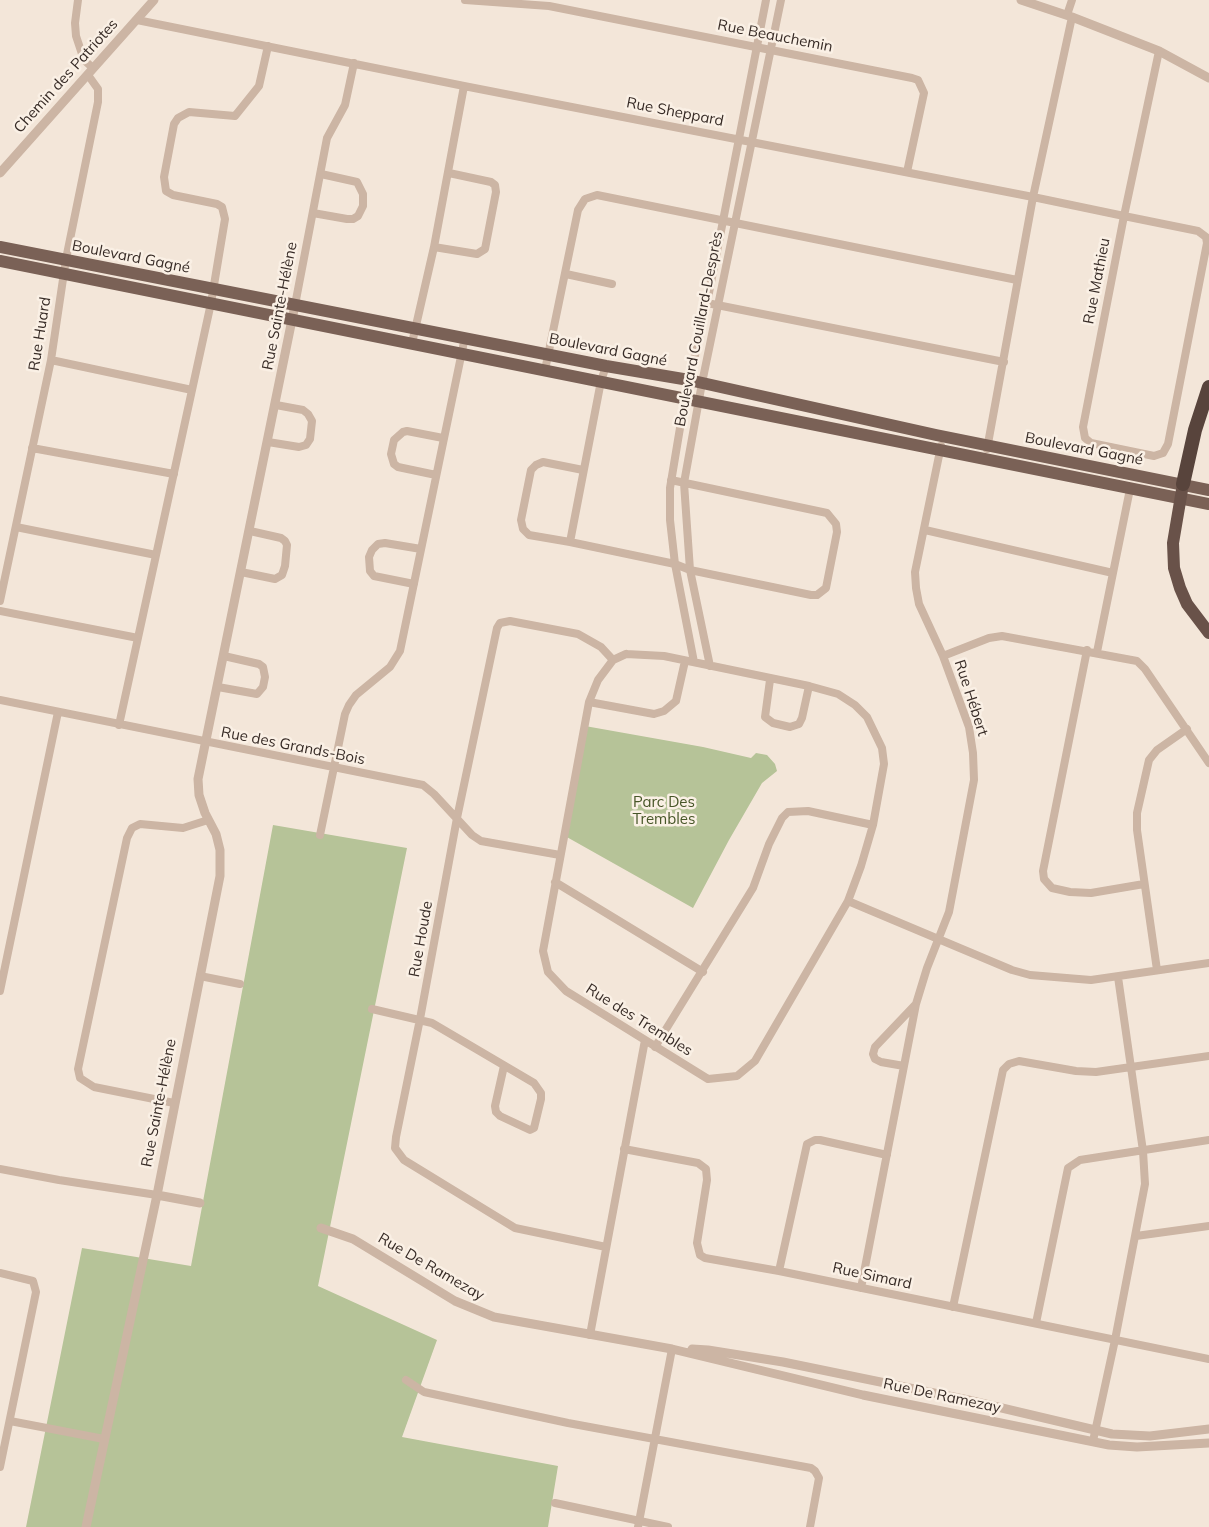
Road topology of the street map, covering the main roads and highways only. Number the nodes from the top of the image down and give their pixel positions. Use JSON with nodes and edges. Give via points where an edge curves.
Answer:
{"nodes":[{"id":1,"x":0,"y":246,"type":"edge"},
{"id":2,"x":0,"y":261,"type":"edge"},
{"id":3,"x":1209,"y":387,"type":"edge"},
{"id":4,"x":1209,"y":490,"type":"edge"},
{"id":5,"x":1181,"y":491,"type":"junction"},
{"id":6,"x":1209,"y":504,"type":"edge"},
{"id":7,"x":1209,"y":633,"type":"edge"}],
"edges":[{"from":1,"to":5,"type":"main road","name":"Boulevard Gagné","via":[[695,382]]},
{"from":2,"to":5,"type":"main road","name":"Boulevard Gagné","via":[[1130,489]]},
{"from":3,"to":5,"type":"highway"},
{"from":4,"to":5,"type":"main road","name":"Boulevard Gagné"},
{"from":5,"to":6,"type":"main road","name":"Boulevard Gagné"},
{"from":5,"to":7,"type":"highway","via":[[1173,543],[1174,568],[1187,604]]}]}
